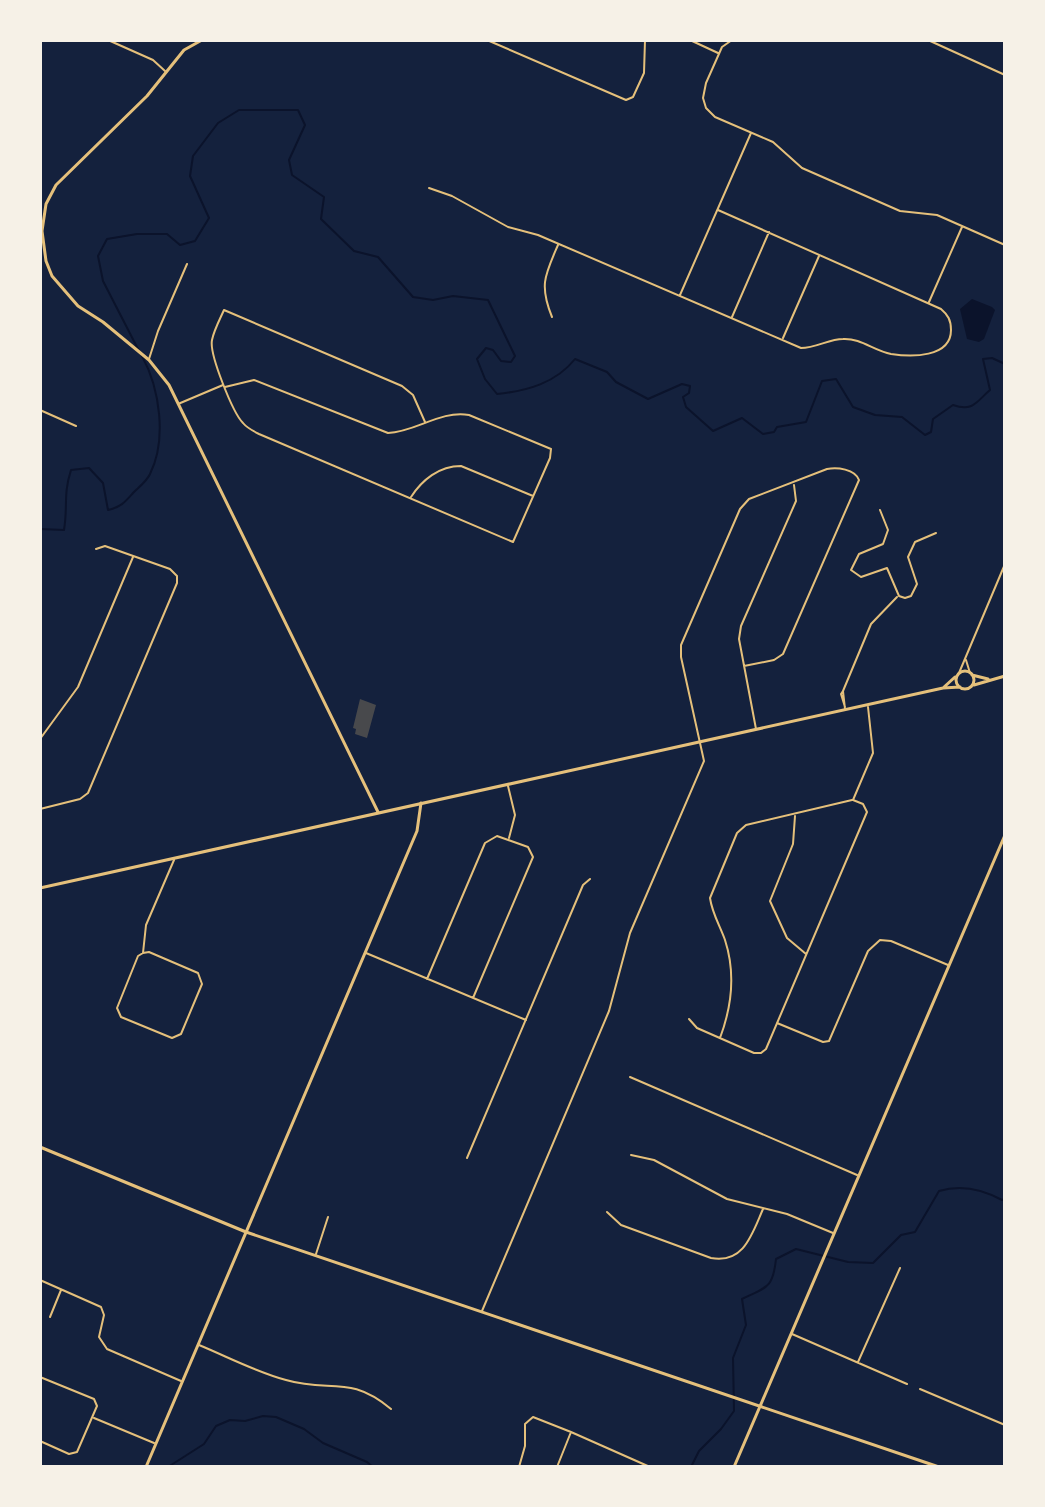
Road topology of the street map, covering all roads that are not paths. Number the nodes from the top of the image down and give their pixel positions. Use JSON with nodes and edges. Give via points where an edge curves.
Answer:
{"nodes":[{"id":1,"x":108,"y":40,"type":"edge"},
{"id":2,"x":202,"y":40,"type":"edge"},
{"id":3,"x":487,"y":40,"type":"edge"},
{"id":4,"x":503,"y":40,"type":"edge"},
{"id":5,"x":645,"y":40,"type":"edge"},
{"id":6,"x":690,"y":40,"type":"edge"},
{"id":7,"x":732,"y":40,"type":"edge"},
{"id":8,"x":760,"y":40,"type":"edge"},
{"id":9,"x":779,"y":40,"type":"edge"},
{"id":10,"x":928,"y":40,"type":"edge"},
{"id":11,"x":499,"y":44,"type":"junction"},
{"id":12,"x":719,"y":54,"type":"junction"},
{"id":13,"x":166,"y":72,"type":"junction"},
{"id":14,"x":1005,"y":75,"type":"edge"},
{"id":15,"x":751,"y":133,"type":"junction"},
{"id":16,"x":429,"y":188,"type":"dead end"},
{"id":17,"x":40,"y":201,"type":"edge"},
{"id":18,"x":46,"y":204,"type":"junction"},
{"id":19,"x":718,"y":210,"type":"junction"},
{"id":20,"x":962,"y":226,"type":"junction"},
{"id":21,"x":769,"y":232,"type":"junction"},
{"id":22,"x":559,"y":244,"type":"junction"},
{"id":23,"x":1005,"y":245,"type":"edge"},
{"id":24,"x":45,"y":255,"type":"junction"},
{"id":25,"x":820,"y":255,"type":"junction"},
{"id":26,"x":40,"y":260,"type":"edge"},
{"id":27,"x":187,"y":264,"type":"dead end"},
{"id":28,"x":680,"y":296,"type":"junction"},
{"id":29,"x":929,"y":303,"type":"junction"},
{"id":30,"x":552,"y":317,"type":"dead end"},
{"id":31,"x":732,"y":318,"type":"junction"},
{"id":32,"x":783,"y":340,"type":"junction"},
{"id":33,"x":149,"y":360,"type":"junction"},
{"id":34,"x":225,"y":386,"type":"junction"},
{"id":35,"x":178,"y":404,"type":"junction"},
{"id":36,"x":40,"y":410,"type":"edge"},
{"id":37,"x":425,"y":422,"type":"junction"},
{"id":38,"x":76,"y":426,"type":"dead end"},
{"id":39,"x":793,"y":483,"type":"junction"},
{"id":40,"x":533,"y":496,"type":"junction"},
{"id":41,"x":410,"y":498,"type":"junction"},
{"id":42,"x":880,"y":510,"type":"dead end"},
{"id":43,"x":936,"y":533,"type":"dead end"},
{"id":44,"x":96,"y":549,"type":"dead end"},
{"id":45,"x":133,"y":556,"type":"junction"},
{"id":46,"x":1005,"y":564,"type":"edge"},
{"id":47,"x":899,"y":596,"type":"junction"},
{"id":48,"x":965,"y":659,"type":"junction"},
{"id":49,"x":744,"y":666,"type":"junction"},
{"id":50,"x":958,"y":674,"type":"junction"},
{"id":51,"x":971,"y":674,"type":"junction"},
{"id":52,"x":1005,"y":676,"type":"edge"},
{"id":53,"x":992,"y":678,"type":"junction"},
{"id":54,"x":971,"y":686,"type":"junction"},
{"id":55,"x":960,"y":687,"type":"junction"},
{"id":56,"x":943,"y":688,"type":"junction"},
{"id":57,"x":868,"y":706,"type":"junction"},
{"id":58,"x":845,"y":709,"type":"junction"},
{"id":59,"x":757,"y":730,"type":"junction"},
{"id":60,"x":40,"y":739,"type":"edge"},
{"id":61,"x":700,"y":743,"type":"junction"},
{"id":62,"x":507,"y":784,"type":"junction"},
{"id":63,"x":853,"y":800,"type":"junction"},
{"id":64,"x":421,"y":803,"type":"junction"},
{"id":65,"x":40,"y":809,"type":"edge"},
{"id":66,"x":378,"y":812,"type":"junction"},
{"id":67,"x":794,"y":815,"type":"junction"},
{"id":68,"x":1005,"y":835,"type":"edge"},
{"id":69,"x":508,"y":839,"type":"junction"},
{"id":70,"x":175,"y":858,"type":"junction"},
{"id":71,"x":590,"y":879,"type":"dead end"},
{"id":72,"x":40,"y":888,"type":"edge"},
{"id":73,"x":143,"y":953,"type":"junction"},
{"id":74,"x":365,"y":953,"type":"junction"},
{"id":75,"x":806,"y":954,"type":"junction"},
{"id":76,"x":949,"y":965,"type":"junction"},
{"id":77,"x":427,"y":979,"type":"junction"},
{"id":78,"x":473,"y":998,"type":"junction"},
{"id":79,"x":689,"y":1019,"type":"dead end"},
{"id":80,"x":526,"y":1020,"type":"junction"},
{"id":81,"x":777,"y":1023,"type":"junction"},
{"id":82,"x":720,"y":1038,"type":"junction"},
{"id":83,"x":630,"y":1077,"type":"dead end"},
{"id":84,"x":40,"y":1147,"type":"edge"},
{"id":85,"x":631,"y":1155,"type":"dead end"},
{"id":86,"x":467,"y":1158,"type":"dead end"},
{"id":87,"x":859,"y":1176,"type":"junction"},
{"id":88,"x":763,"y":1208,"type":"junction"},
{"id":89,"x":607,"y":1212,"type":"dead end"},
{"id":90,"x":328,"y":1217,"type":"dead end"},
{"id":91,"x":246,"y":1232,"type":"junction"},
{"id":92,"x":834,"y":1234,"type":"junction"},
{"id":93,"x":315,"y":1255,"type":"junction"},
{"id":94,"x":900,"y":1268,"type":"dead end"},
{"id":95,"x":40,"y":1280,"type":"edge"},
{"id":96,"x":61,"y":1289,"type":"junction"},
{"id":97,"x":481,"y":1312,"type":"junction"},
{"id":98,"x":50,"y":1317,"type":"dead end"},
{"id":99,"x":791,"y":1334,"type":"junction"},
{"id":100,"x":198,"y":1344,"type":"junction"},
{"id":101,"x":858,"y":1362,"type":"junction"},
{"id":102,"x":40,"y":1377,"type":"edge"},
{"id":103,"x":182,"y":1381,"type":"junction"},
{"id":104,"x":907,"y":1384,"type":"dead end"},
{"id":105,"x":920,"y":1389,"type":"dead end"},
{"id":106,"x":760,"y":1406,"type":"junction"},
{"id":107,"x":391,"y":1409,"type":"dead end"},
{"id":108,"x":93,"y":1418,"type":"junction"},
{"id":109,"x":1005,"y":1425,"type":"edge"},
{"id":110,"x":571,"y":1432,"type":"junction"},
{"id":111,"x":40,"y":1441,"type":"edge"},
{"id":112,"x":156,"y":1444,"type":"junction"},
{"id":113,"x":146,"y":1467,"type":"edge"},
{"id":114,"x":519,"y":1467,"type":"edge"},
{"id":115,"x":557,"y":1467,"type":"edge"},
{"id":116,"x":650,"y":1467,"type":"edge"},
{"id":117,"x":734,"y":1467,"type":"edge"},
{"id":118,"x":939,"y":1467,"type":"edge"}],
"edges":[{"from":1,"to":13,"type":"street","via":[[153,60]]},
{"from":2,"to":13,"type":"street","via":[[184,50]]},
{"from":3,"to":11,"type":"street"},
{"from":4,"to":11,"type":"street"},
{"from":5,"to":11,"type":"street","via":[[644,73],[633,97],[626,100]]},
{"from":6,"to":12,"type":"street"},
{"from":7,"to":12,"type":"street"},
{"from":8,"to":9,"type":"street"},
{"from":10,"to":14,"type":"street"},
{"from":12,"to":15,"type":"street","via":[[706,83],[706,108]]},
{"from":13,"to":18,"type":"street","via":[[56,185]]},
{"from":15,"to":19,"type":"street"},
{"from":15,"to":20,"type":"street","via":[[773,142],[802,168],[900,211],[933,213]]},
{"from":16,"to":22,"type":"street","via":[[508,227]]},
{"from":17,"to":18,"type":"street"},
{"from":18,"to":24,"type":"street"},
{"from":19,"to":21,"type":"street"},
{"from":19,"to":28,"type":"street"},
{"from":20,"to":23,"type":"street"},
{"from":20,"to":29,"type":"street"},
{"from":21,"to":25,"type":"street"},
{"from":21,"to":31,"type":"street"},
{"from":22,"to":28,"type":"street"},
{"from":22,"to":30,"type":"street","via":[[543,281]]},
{"from":24,"to":26,"type":"street"},
{"from":24,"to":33,"type":"street","via":[[52,276],[71,300]]},
{"from":25,"to":29,"type":"street"},
{"from":25,"to":32,"type":"street"},
{"from":27,"to":33,"type":"street"},
{"from":28,"to":31,"type":"street"},
{"from":29,"to":32,"type":"street","via":[[949,316],[952,327],[950,339],[934,353],[890,354],[846,339],[805,348]]},
{"from":31,"to":32,"type":"street"},
{"from":33,"to":35,"type":"street"},
{"from":34,"to":35,"type":"street"},
{"from":34,"to":37,"type":"street","via":[[254,380],[388,433]]},
{"from":34,"to":37,"type":"street","via":[[211,341],[224,310],[402,386],[413,395]]},
{"from":34,"to":41,"type":"street","via":[[241,422],[259,434]]},
{"from":35,"to":66,"type":"street"},
{"from":36,"to":38,"type":"street"},
{"from":37,"to":40,"type":"street","via":[[469,415],[551,449]]},
{"from":39,"to":49,"type":"street","via":[[796,501],[741,626]]},
{"from":39,"to":49,"type":"street","via":[[834,467],[859,480],[783,654]]},
{"from":39,"to":61,"type":"street","via":[[749,499],[740,509],[681,645]]},
{"from":40,"to":41,"type":"street","via":[[452,466],[427,478]]},
{"from":40,"to":41,"type":"street","via":[[513,542]]},
{"from":42,"to":47,"type":"street","via":[[888,530],[883,544],[859,554],[851,570],[861,577],[887,568]]},
{"from":43,"to":47,"type":"street","via":[[915,542],[908,557],[917,584],[911,596]]},
{"from":44,"to":45,"type":"street","via":[[105,546]]},
{"from":45,"to":60,"type":"street","via":[[78,687]]},
{"from":45,"to":65,"type":"street","via":[[173,571],[177,583],[88,793]]},
{"from":46,"to":48,"type":"street"},
{"from":47,"to":58,"type":"street","via":[[871,624],[843,691]]},
{"from":48,"to":50,"type":"street"},
{"from":48,"to":51,"type":"street"},
{"from":49,"to":59,"type":"street"},
{"from":50,"to":51,"type":"street"},
{"from":50,"to":55,"type":"street"},
{"from":50,"to":56,"type":"street"},
{"from":51,"to":53,"type":"street"},
{"from":51,"to":54,"type":"street"},
{"from":52,"to":53,"type":"street"},
{"from":53,"to":54,"type":"street"},
{"from":54,"to":55,"type":"street"},
{"from":55,"to":56,"type":"street"},
{"from":56,"to":57,"type":"street"},
{"from":57,"to":58,"type":"street"},
{"from":57,"to":63,"type":"street","via":[[873,753]]},
{"from":58,"to":59,"type":"street"},
{"from":59,"to":61,"type":"street"},
{"from":61,"to":62,"type":"street"},
{"from":61,"to":97,"type":"street","via":[[704,761],[630,933],[609,1011]]},
{"from":62,"to":64,"type":"street"},
{"from":62,"to":69,"type":"street","via":[[515,815]]},
{"from":63,"to":67,"type":"street"},
{"from":63,"to":75,"type":"street","via":[[867,812]]},
{"from":64,"to":66,"type":"street"},
{"from":64,"to":74,"type":"street","via":[[417,831]]},
{"from":66,"to":70,"type":"street"},
{"from":67,"to":75,"type":"street","via":[[793,844],[770,901],[787,938]]},
{"from":67,"to":82,"type":"street","via":[[740,829],[711,896],[732,974],[730,1009]]},
{"from":68,"to":76,"type":"street"},
{"from":69,"to":77,"type":"street","via":[[494,836],[485,843]]},
{"from":69,"to":78,"type":"street","via":[[531,848],[533,857]]},
{"from":70,"to":72,"type":"street"},
{"from":70,"to":73,"type":"street","via":[[146,925]]},
{"from":71,"to":80,"type":"street"},
{"from":73,"to":73,"type":"street","via":[[202,978],[177,1038],[118,1013]]},
{"from":74,"to":77,"type":"street"},
{"from":74,"to":91,"type":"street"},
{"from":75,"to":81,"type":"street"},
{"from":76,"to":81,"type":"street","via":[[880,940],[868,951],[829,1041]]},
{"from":76,"to":87,"type":"street"},
{"from":77,"to":78,"type":"street"},
{"from":78,"to":80,"type":"street"},
{"from":79,"to":82,"type":"street"},
{"from":80,"to":86,"type":"street"},
{"from":81,"to":82,"type":"street","via":[[759,1053]]},
{"from":83,"to":87,"type":"street"},
{"from":84,"to":91,"type":"street"},
{"from":85,"to":88,"type":"street","via":[[654,1160],[727,1199]]},
{"from":87,"to":92,"type":"street"},
{"from":88,"to":89,"type":"street","via":[[744,1248],[720,1260],[621,1225]]},
{"from":88,"to":92,"type":"street"},
{"from":90,"to":93,"type":"street"},
{"from":91,"to":93,"type":"street"},
{"from":91,"to":100,"type":"street"},
{"from":92,"to":99,"type":"street"},
{"from":93,"to":97,"type":"street"},
{"from":94,"to":101,"type":"street"},
{"from":95,"to":96,"type":"street"},
{"from":96,"to":98,"type":"street"},
{"from":96,"to":103,"type":"street","via":[[103,1309],[103,1347]]},
{"from":97,"to":106,"type":"street"},
{"from":99,"to":101,"type":"street"},
{"from":99,"to":106,"type":"street"},
{"from":100,"to":103,"type":"street"},
{"from":100,"to":107,"type":"street","via":[[288,1381],[364,1391]]},
{"from":101,"to":104,"type":"street"},
{"from":102,"to":108,"type":"street","via":[[94,1399]]},
{"from":103,"to":112,"type":"street"},
{"from":105,"to":109,"type":"street"},
{"from":106,"to":117,"type":"street"},
{"from":106,"to":118,"type":"street"},
{"from":108,"to":111,"type":"street","via":[[75,1453]]},
{"from":108,"to":112,"type":"street"},
{"from":110,"to":114,"type":"street","via":[[528,1419]]},
{"from":110,"to":115,"type":"street"},
{"from":110,"to":116,"type":"street"},
{"from":112,"to":113,"type":"street"}]}
